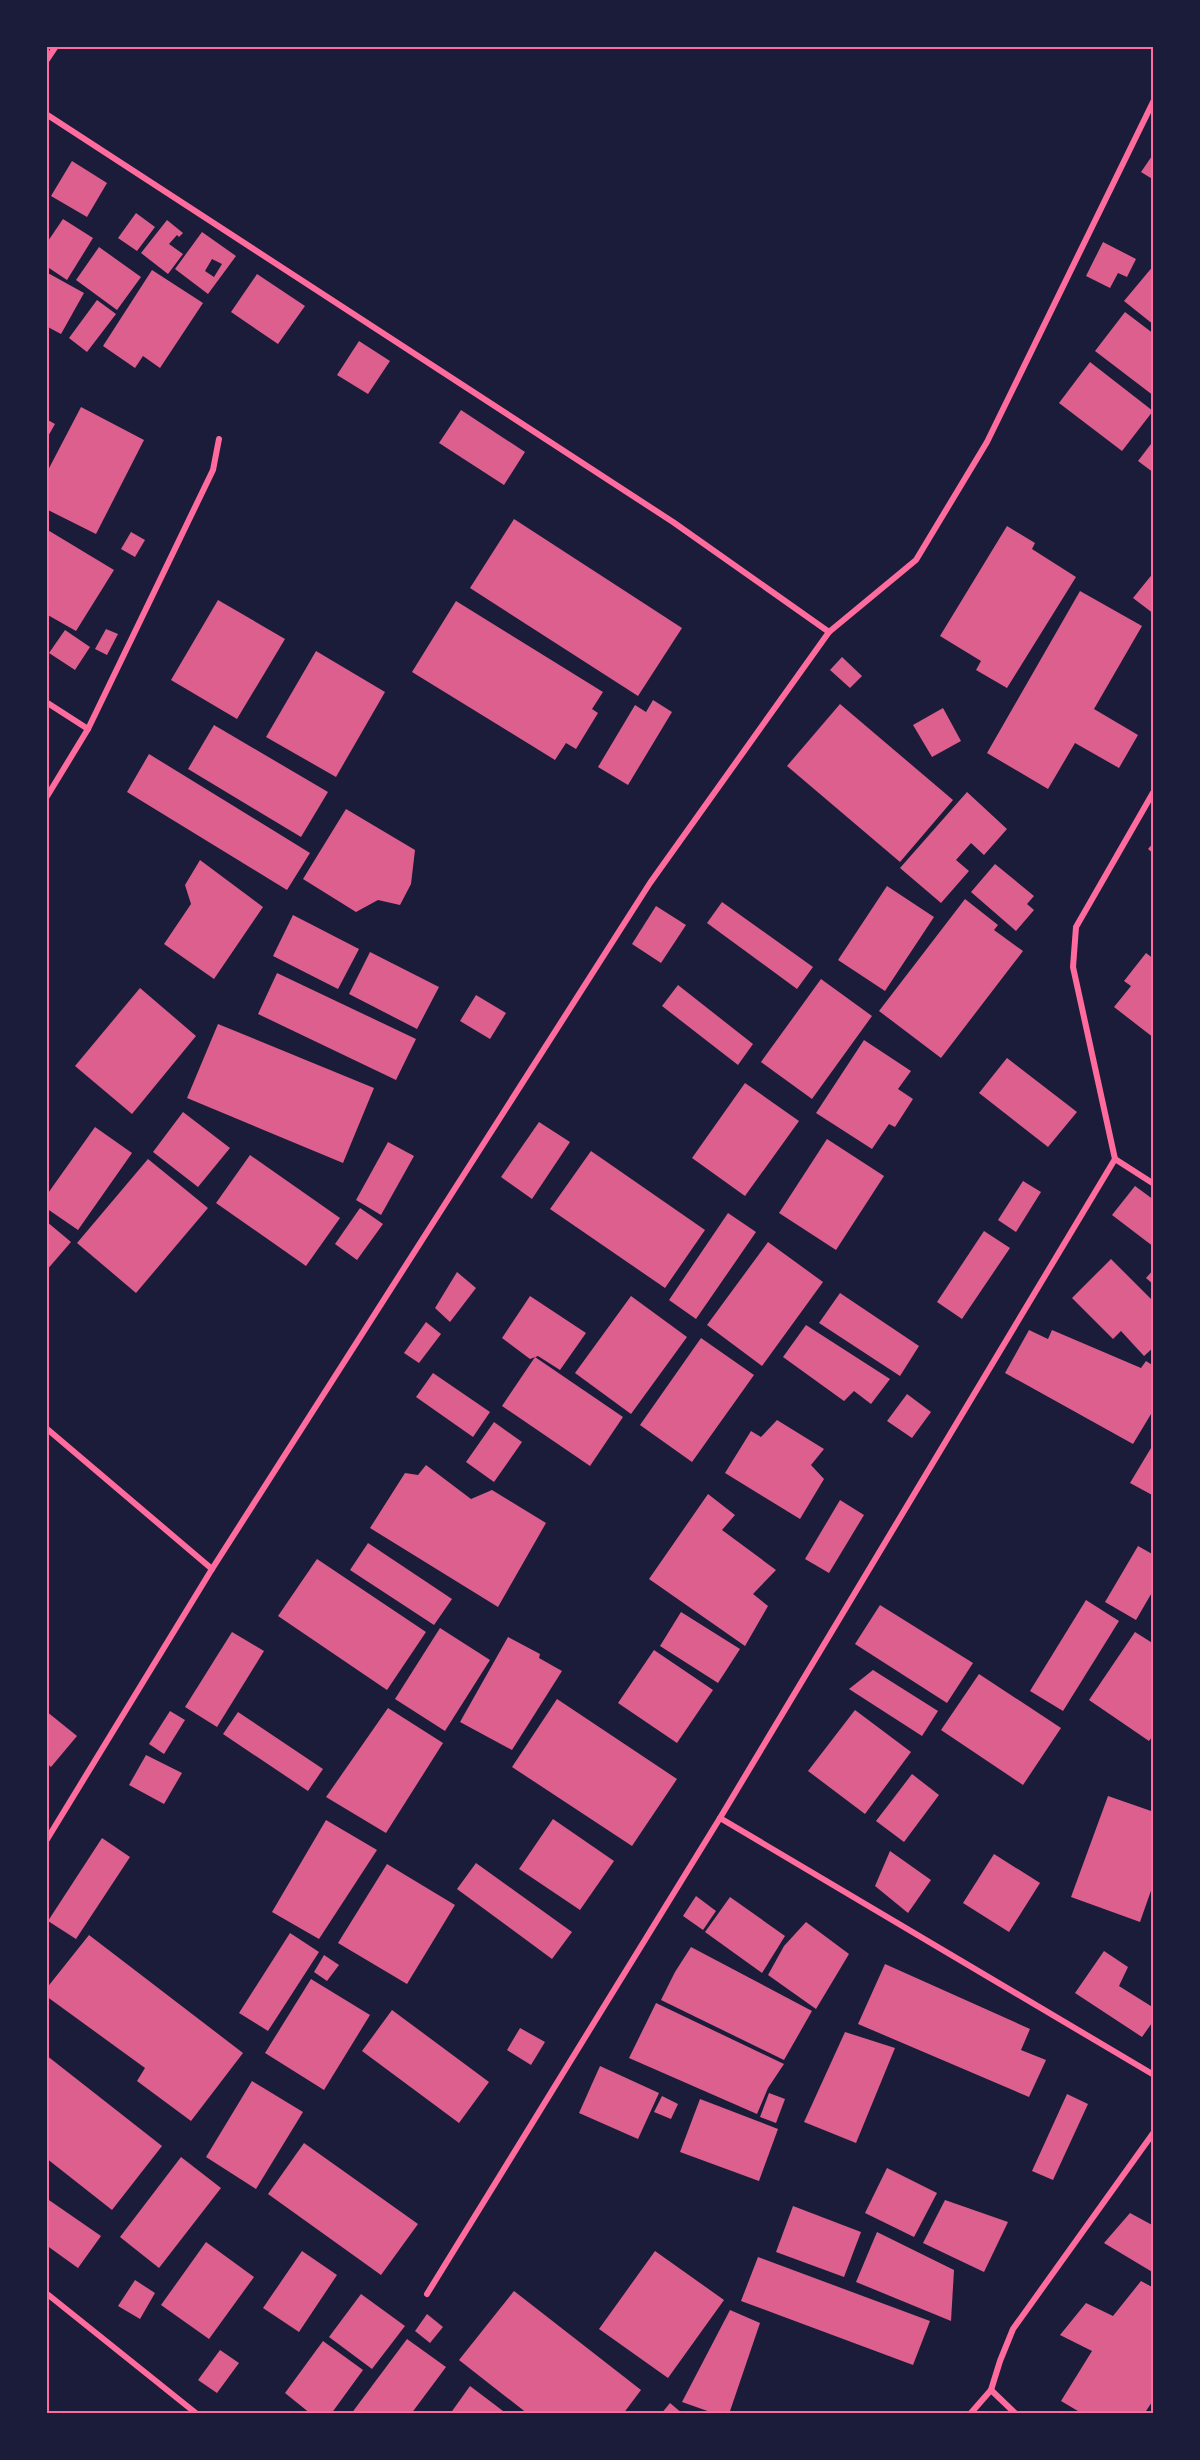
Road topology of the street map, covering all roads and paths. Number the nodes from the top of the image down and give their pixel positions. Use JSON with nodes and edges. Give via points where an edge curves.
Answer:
{"nodes":[{"id":1,"x":56,"y":46,"type":"edge"},
{"id":2,"x":46,"y":61,"type":"edge"},
{"id":3,"x":1154,"y":100,"type":"edge"},
{"id":4,"x":46,"y":114,"type":"edge"},
{"id":5,"x":219,"y":439,"type":"dead end"},
{"id":6,"x":829,"y":632,"type":"junction"},
{"id":7,"x":46,"y":702,"type":"edge"},
{"id":8,"x":88,"y":729,"type":"junction"},
{"id":9,"x":1154,"y":791,"type":"edge"},
{"id":10,"x":46,"y":798,"type":"edge"},
{"id":11,"x":1115,"y":1159,"type":"junction"},
{"id":12,"x":1154,"y":1184,"type":"edge"},
{"id":13,"x":46,"y":1428,"type":"edge"},
{"id":14,"x":212,"y":1569,"type":"junction"},
{"id":15,"x":720,"y":1818,"type":"junction"},
{"id":16,"x":46,"y":1841,"type":"edge"},
{"id":17,"x":1154,"y":2075,"type":"edge"},
{"id":18,"x":1154,"y":2132,"type":"edge"},
{"id":19,"x":46,"y":2293,"type":"edge"},
{"id":20,"x":427,"y":2295,"type":"dead end"},
{"id":21,"x":991,"y":2390,"type":"junction"},
{"id":22,"x":197,"y":2414,"type":"edge"},
{"id":23,"x":970,"y":2414,"type":"edge"},
{"id":24,"x":1016,"y":2414,"type":"edge"}],
"edges":[{"from":1,"to":2,"type":"street"},
{"from":3,"to":6,"type":"street","via":[[987,442],[916,560]]},
{"from":4,"to":6,"type":"street","via":[[673,522]]},
{"from":5,"to":8,"type":"street","via":[[213,470]]},
{"from":6,"to":14,"type":"street","via":[[650,883]]},
{"from":7,"to":8,"type":"street"},
{"from":8,"to":10,"type":"street"},
{"from":9,"to":11,"type":"street","via":[[1076,927],[1072,967]]},
{"from":11,"to":12,"type":"street"},
{"from":11,"to":15,"type":"street"},
{"from":13,"to":14,"type":"street"},
{"from":14,"to":16,"type":"street"},
{"from":15,"to":17,"type":"street"},
{"from":15,"to":20,"type":"street"},
{"from":18,"to":21,"type":"street","via":[[1013,2329]]},
{"from":19,"to":22,"type":"street"},
{"from":21,"to":23,"type":"street"},
{"from":21,"to":24,"type":"street"}]}
